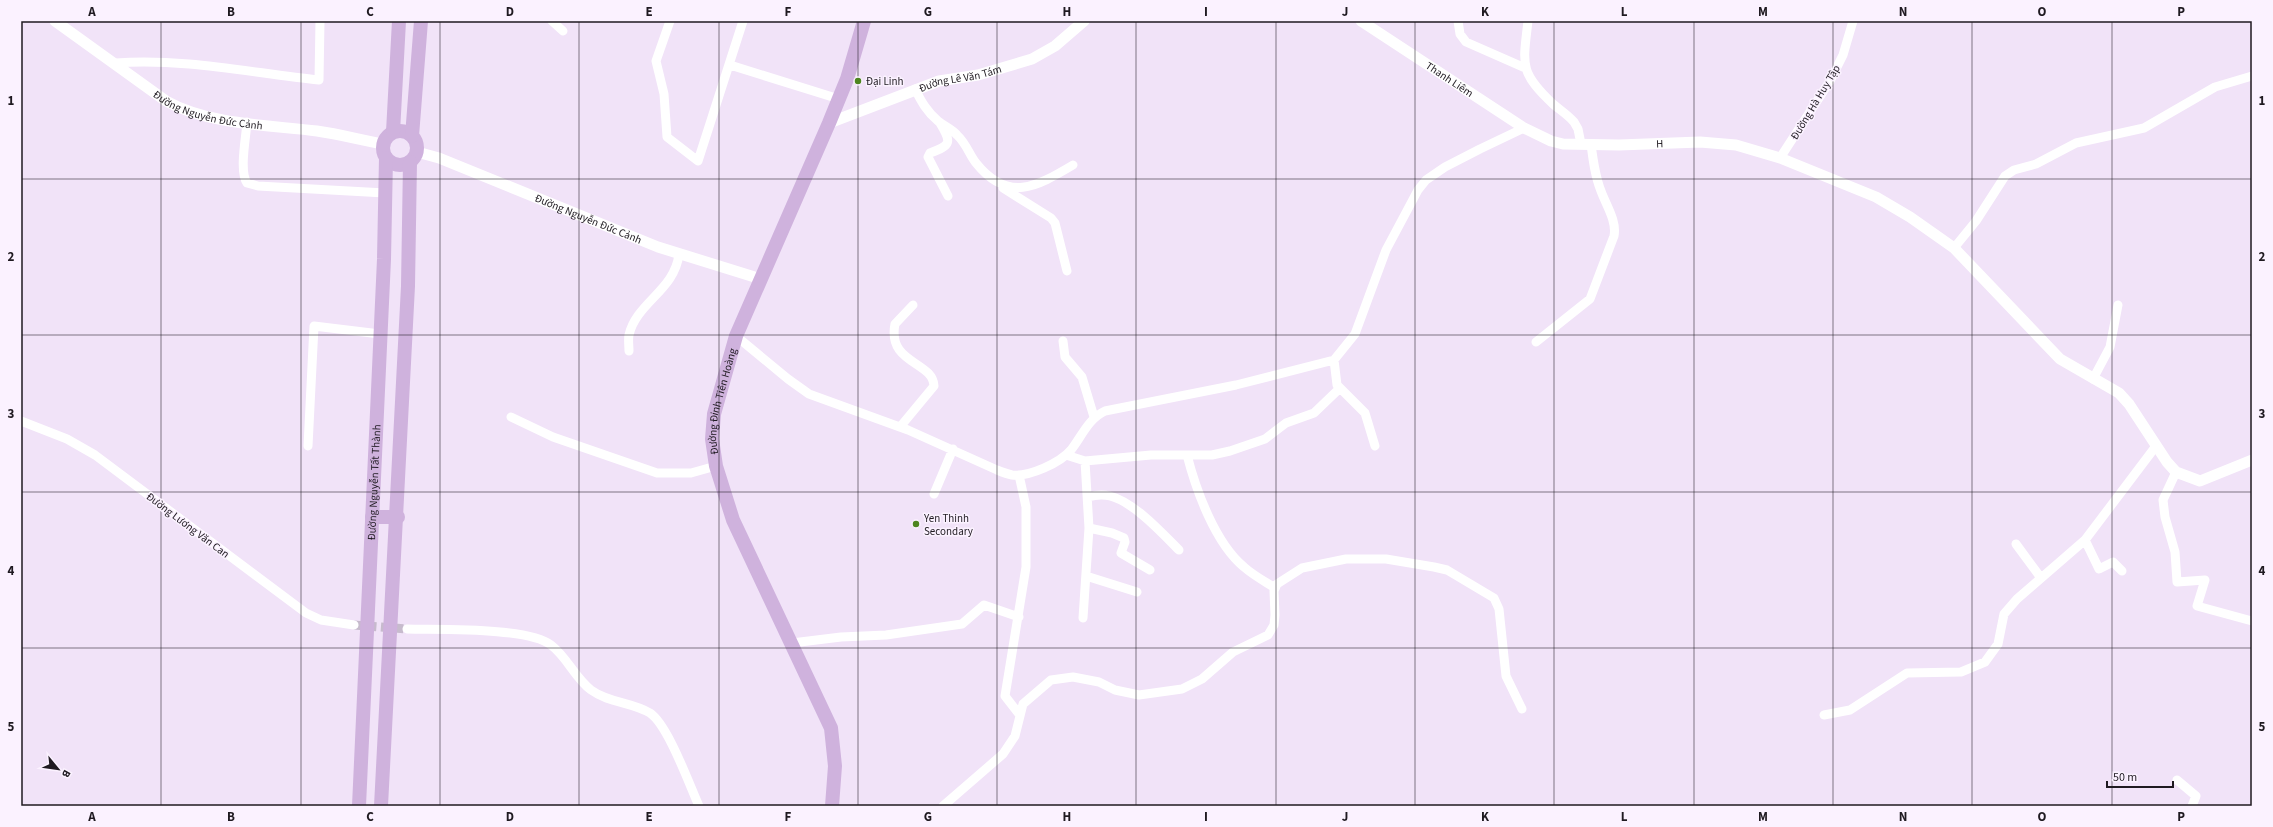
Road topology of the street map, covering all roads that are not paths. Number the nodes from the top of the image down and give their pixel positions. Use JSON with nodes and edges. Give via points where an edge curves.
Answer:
{"nodes":[{"id":1,"x":56,"y":21,"type":"edge"},
{"id":2,"x":320,"y":21,"type":"edge"},
{"id":3,"x":399,"y":21,"type":"edge"},
{"id":4,"x":421,"y":21,"type":"edge"},
{"id":5,"x":552,"y":21,"type":"edge"},
{"id":6,"x":670,"y":21,"type":"edge"},
{"id":7,"x":743,"y":21,"type":"edge"},
{"id":8,"x":864,"y":21,"type":"edge"},
{"id":9,"x":1084,"y":21,"type":"edge"},
{"id":10,"x":1361,"y":21,"type":"edge"},
{"id":11,"x":1458,"y":21,"type":"edge"},
{"id":12,"x":1528,"y":21,"type":"edge"},
{"id":13,"x":1853,"y":21,"type":"edge"},
{"id":14,"x":562,"y":31,"type":"dead end"},
{"id":15,"x":116,"y":63,"type":"junction"},
{"id":16,"x":730,"y":66,"type":"junction"},
{"id":17,"x":1525,"y":68,"type":"junction"},
{"id":18,"x":2252,"y":76,"type":"edge"},
{"id":19,"x":914,"y":89,"type":"junction"},
{"id":20,"x":839,"y":99,"type":"junction"},
{"id":21,"x":938,"y":120,"type":"junction"},
{"id":22,"x":247,"y":122,"type":"junction"},
{"id":23,"x":829,"y":123,"type":"junction"},
{"id":24,"x":1524,"y":128,"type":"junction"},
{"id":25,"x":393,"y":132,"type":"junction"},
{"id":26,"x":412,"y":136,"type":"junction"},
{"id":27,"x":1538,"y":136,"type":"joint"},
{"id":28,"x":383,"y":144,"type":"junction"},
{"id":29,"x":1586,"y":144,"type":"junction"},
{"id":30,"x":414,"y":157,"type":"junction"},
{"id":31,"x":386,"y":158,"type":"junction"},
{"id":32,"x":1780,"y":158,"type":"junction"},
{"id":33,"x":1073,"y":166,"type":"dead end"},
{"id":34,"x":998,"y":182,"type":"junction"},
{"id":35,"x":385,"y":193,"type":"junction"},
{"id":36,"x":948,"y":196,"type":"dead end"},
{"id":37,"x":1954,"y":248,"type":"junction"},
{"id":38,"x":679,"y":254,"type":"junction"},
{"id":39,"x":1067,"y":271,"type":"dead end"},
{"id":40,"x":761,"y":279,"type":"junction"},
{"id":41,"x":912,"y":305,"type":"dead end"},
{"id":42,"x":2118,"y":306,"type":"dead end"},
{"id":43,"x":380,"y":334,"type":"junction"},
{"id":44,"x":736,"y":336,"type":"junction"},
{"id":45,"x":1063,"y":341,"type":"dead end"},
{"id":46,"x":1536,"y":342,"type":"dead end"},
{"id":47,"x":629,"y":351,"type":"dead end"},
{"id":48,"x":1334,"y":360,"type":"junction"},
{"id":49,"x":2093,"y":379,"type":"junction"},
{"id":50,"x":1339,"y":389,"type":"junction"},
{"id":51,"x":512,"y":417,"type":"dead end"},
{"id":52,"x":1094,"y":417,"type":"junction"},
{"id":53,"x":21,"y":421,"type":"edge"},
{"id":54,"x":900,"y":427,"type":"junction"},
{"id":55,"x":308,"y":446,"type":"dead end"},
{"id":56,"x":1375,"y":446,"type":"dead end"},
{"id":57,"x":2156,"y":446,"type":"junction"},
{"id":58,"x":953,"y":449,"type":"junction"},
{"id":59,"x":1066,"y":455,"type":"junction"},
{"id":60,"x":1188,"y":455,"type":"junction"},
{"id":61,"x":2252,"y":460,"type":"edge"},
{"id":62,"x":1085,"y":461,"type":"junction"},
{"id":63,"x":716,"y":466,"type":"junction"},
{"id":64,"x":2176,"y":472,"type":"junction"},
{"id":65,"x":1019,"y":475,"type":"junction"},
{"id":66,"x":934,"y":494,"type":"dead end"},
{"id":67,"x":1088,"y":497,"type":"junction"},
{"id":68,"x":372,"y":517,"type":"junction"},
{"id":69,"x":398,"y":517,"type":"junction"},
{"id":70,"x":1089,"y":528,"type":"junction"},
{"id":71,"x":2085,"y":540,"type":"junction"},
{"id":72,"x":2016,"y":544,"type":"dead end"},
{"id":73,"x":1179,"y":550,"type":"dead end"},
{"id":74,"x":1150,"y":570,"type":"dead end"},
{"id":75,"x":2122,"y":572,"type":"dead end"},
{"id":76,"x":1086,"y":576,"type":"junction"},
{"id":77,"x":2041,"y":578,"type":"junction"},
{"id":78,"x":1275,"y":588,"type":"junction"},
{"id":79,"x":1137,"y":592,"type":"dead end"},
{"id":80,"x":1019,"y":617,"type":"junction"},
{"id":81,"x":1083,"y":618,"type":"dead end"},
{"id":82,"x":2252,"y":621,"type":"edge"},
{"id":83,"x":354,"y":626,"type":"tunnel mouth"},
{"id":84,"x":407,"y":629,"type":"tunnel mouth"},
{"id":85,"x":792,"y":644,"type":"junction"},
{"id":86,"x":1522,"y":709,"type":"dead end"},
{"id":87,"x":1019,"y":714,"type":"junction"},
{"id":88,"x":1824,"y":715,"type":"dead end"},
{"id":89,"x":2176,"y":780,"type":"dead end"},
{"id":90,"x":359,"y":806,"type":"edge"},
{"id":91,"x":381,"y":806,"type":"edge"},
{"id":92,"x":700,"y":806,"type":"edge"},
{"id":93,"x":832,"y":806,"type":"edge"},
{"id":94,"x":943,"y":806,"type":"edge"},
{"id":95,"x":2192,"y":806,"type":"edge"}],
"edges":[{"from":1,"to":15,"type":"street","name":"Đường Nguyễn Đức Cảnh"},
{"from":2,"to":15,"type":"street","via":[[319,80],[173,63]]},
{"from":3,"to":25,"type":"main road"},
{"from":4,"to":26,"type":"main road"},
{"from":5,"to":14,"type":"street"},
{"from":6,"to":16,"type":"street","via":[[656,61],[664,94],[667,137],[698,161]]},
{"from":7,"to":16,"type":"street"},
{"from":8,"to":20,"type":"main road","name":"Đường Đinh Tiên Hoàng"},
{"from":9,"to":19,"type":"street","name":"Đường Lê Văn Tám","via":[[1055,46],[1032,59],[978,75],[939,81]]},
{"from":10,"to":24,"type":"street","name":"Thanh Liêm"},
{"from":11,"to":17,"type":"street","via":[[1460,34],[1466,42]]},
{"from":12,"to":17,"type":"street"},
{"from":13,"to":32,"type":"street","name":"Đường Hà Huy Tập","via":[[1830,81]]},
{"from":15,"to":22,"type":"street","name":"Đường Nguyễn Đức Cảnh","via":[[174,106],[217,120]]},
{"from":16,"to":20,"type":"street"},
{"from":17,"to":29,"type":"street","via":[[1535,85],[1574,122]]},
{"from":18,"to":37,"type":"street","via":[[2215,87],[2144,128],[2076,143],[2036,164],[2014,170],[2005,176]]},
{"from":19,"to":21,"type":"street","via":[[928,112]]},
{"from":19,"to":23,"type":"street","name":"Đường Lê Văn Tám"},
{"from":20,"to":23,"type":"main road","name":"Đường Đinh Tiên Hoàng"},
{"from":21,"to":34,"type":"street","via":[[957,135],[983,171]]},
{"from":21,"to":36,"type":"street","via":[[949,140],[948,144],[930,153],[928,157]]},
{"from":22,"to":28,"type":"street","name":"Đường Nguyễn Đức Cảnh"},
{"from":22,"to":35,"type":"street","via":[[244,178],[247,183],[258,186]]},
{"from":23,"to":40,"type":"main road","name":"Đường Đinh Tiên Hoàng"},
{"from":24,"to":27,"type":"street","name":"Thanh Liêm"},
{"from":24,"to":48,"type":"street","via":[[1473,152],[1426,180],[1386,250],[1355,334]]},
{"from":25,"to":26,"type":"main road","via":[[406,132]]},
{"from":25,"to":28,"type":"main road"},
{"from":26,"to":30,"type":"main road","via":[[416,142]]},
{"from":27,"to":29,"type":"street","name":"H","via":[[1563,144]]},
{"from":28,"to":31,"type":"main road"},
{"from":29,"to":32,"type":"street","name":"H","via":[[1718,142]]},
{"from":29,"to":46,"type":"street","via":[[1600,191],[1615,227],[1614,236],[1590,300]]},
{"from":30,"to":31,"type":"main road","via":[[397,166]]},
{"from":30,"to":38,"type":"street","name":"Đường Nguyễn Đức Cảnh","via":[[439,158]]},
{"from":30,"to":69,"type":"main road"},
{"from":31,"to":35,"type":"main road","name":"Đường Nguyễn Tất Thành"},
{"from":32,"to":37,"type":"street","name":"H","via":[[1876,198],[1910,217]]},
{"from":33,"to":34,"type":"street","via":[[1031,187],[1013,188]]},
{"from":34,"to":39,"type":"street","via":[[1055,223]]},
{"from":35,"to":43,"type":"main road","name":"Đường Nguyễn Tất Thành"},
{"from":37,"to":49,"type":"street","name":"H","via":[[2060,360]]},
{"from":38,"to":40,"type":"street","name":"Đường Nguyễn Đức Cảnh"},
{"from":38,"to":47,"type":"street","via":[[678,263],[670,279],[634,323],[629,335]]},
{"from":40,"to":44,"type":"main road","name":"Đường Đinh Tiên Hoàng"},
{"from":41,"to":54,"type":"street","via":[[895,324],[895,338],[904,358],[928,372],[934,380],[934,386]]},
{"from":42,"to":49,"type":"street","via":[[2110,347]]},
{"from":43,"to":55,"type":"street","via":[[314,326]]},
{"from":43,"to":68,"type":"main road","name":"Đường Nguyễn Tất Thành"},
{"from":44,"to":54,"type":"street","via":[[809,394]]},
{"from":44,"to":63,"type":"main road","name":"Đường Đinh Tiên Hoàng","via":[[714,414],[712,439]]},
{"from":45,"to":52,"type":"street","via":[[1065,357],[1082,377]]},
{"from":48,"to":50,"type":"street"},
{"from":48,"to":52,"type":"street","via":[[1236,384],[1106,411]]},
{"from":49,"to":57,"type":"street","name":"H","via":[[2119,393]]},
{"from":50,"to":56,"type":"street","via":[[1363,410]]},
{"from":50,"to":60,"type":"street","via":[[1314,413],[1286,423],[1265,439],[1252,445],[1212,455]]},
{"from":51,"to":63,"type":"street","via":[[553,437],[656,473],[691,473]]},
{"from":52,"to":59,"type":"street"},
{"from":53,"to":83,"type":"street","name":"Đường Lương Văn Can","via":[[67,439],[95,455],[306,613],[321,620]]},
{"from":54,"to":58,"type":"street"},
{"from":57,"to":64,"type":"street","name":"H"},
{"from":57,"to":71,"type":"street"},
{"from":58,"to":65,"type":"street","via":[[997,470]]},
{"from":58,"to":66,"type":"street"},
{"from":59,"to":62,"type":"street"},
{"from":59,"to":65,"type":"street","via":[[1054,464]]},
{"from":60,"to":62,"type":"street","via":[[1151,455]]},
{"from":60,"to":78,"type":"street","via":[[1206,511],[1227,547],[1243,567]]},
{"from":61,"to":64,"type":"street","via":[[2200,481]]},
{"from":62,"to":67,"type":"street"},
{"from":63,"to":85,"type":"main road","name":"Đường Đinh Tiên Hoàng","via":[[733,520]]},
{"from":64,"to":82,"type":"street","via":[[2163,500],[2175,552],[2177,582],[2205,580],[2198,606]]},
{"from":65,"to":80,"type":"street","via":[[1026,507],[1026,560]]},
{"from":67,"to":70,"type":"street"},
{"from":67,"to":73,"type":"street","via":[[1109,495],[1121,501],[1159,530]]},
{"from":68,"to":69,"type":"main road"},
{"from":68,"to":90,"type":"main road","name":"Đường Nguyễn Tất Thành"},
{"from":69,"to":91,"type":"main road"},
{"from":70,"to":74,"type":"street","via":[[1124,538],[1121,553]]},
{"from":70,"to":76,"type":"street"},
{"from":71,"to":75,"type":"street","via":[[2099,569],[2113,562]]},
{"from":71,"to":77,"type":"street"},
{"from":72,"to":77,"type":"street"},
{"from":76,"to":79,"type":"street"},
{"from":76,"to":81,"type":"street"},
{"from":77,"to":88,"type":"street","via":[[2017,598],[2004,614],[1998,644],[1985,662],[1961,672],[1907,673],[1850,710]]},
{"from":78,"to":86,"type":"street","via":[[1302,568],[1346,559],[1386,559],[1447,570],[1496,600],[1506,676]]},
{"from":78,"to":87,"type":"street","via":[[1274,625],[1268,635],[1233,652],[1196,683],[1173,691],[1139,695],[1114,690],[1099,682],[1073,677],[1061,678],[1051,680],[1028,698]]},
{"from":80,"to":85,"type":"street","via":[[984,605],[962,624],[886,635],[841,637]]},
{"from":80,"to":87,"type":"street","via":[[1005,696]]},
{"from":84,"to":92,"type":"street","via":[[516,635],[548,643],[559,652],[576,676],[592,691],[612,701],[643,710],[660,722]]},
{"from":85,"to":93,"type":"main road","name":"Đường Đinh Tiên Hoàng","via":[[831,728],[835,766]]},
{"from":87,"to":94,"type":"street","via":[[1015,736],[1003,754]]},
{"from":89,"to":95,"type":"street","via":[[2196,796]]}]}
